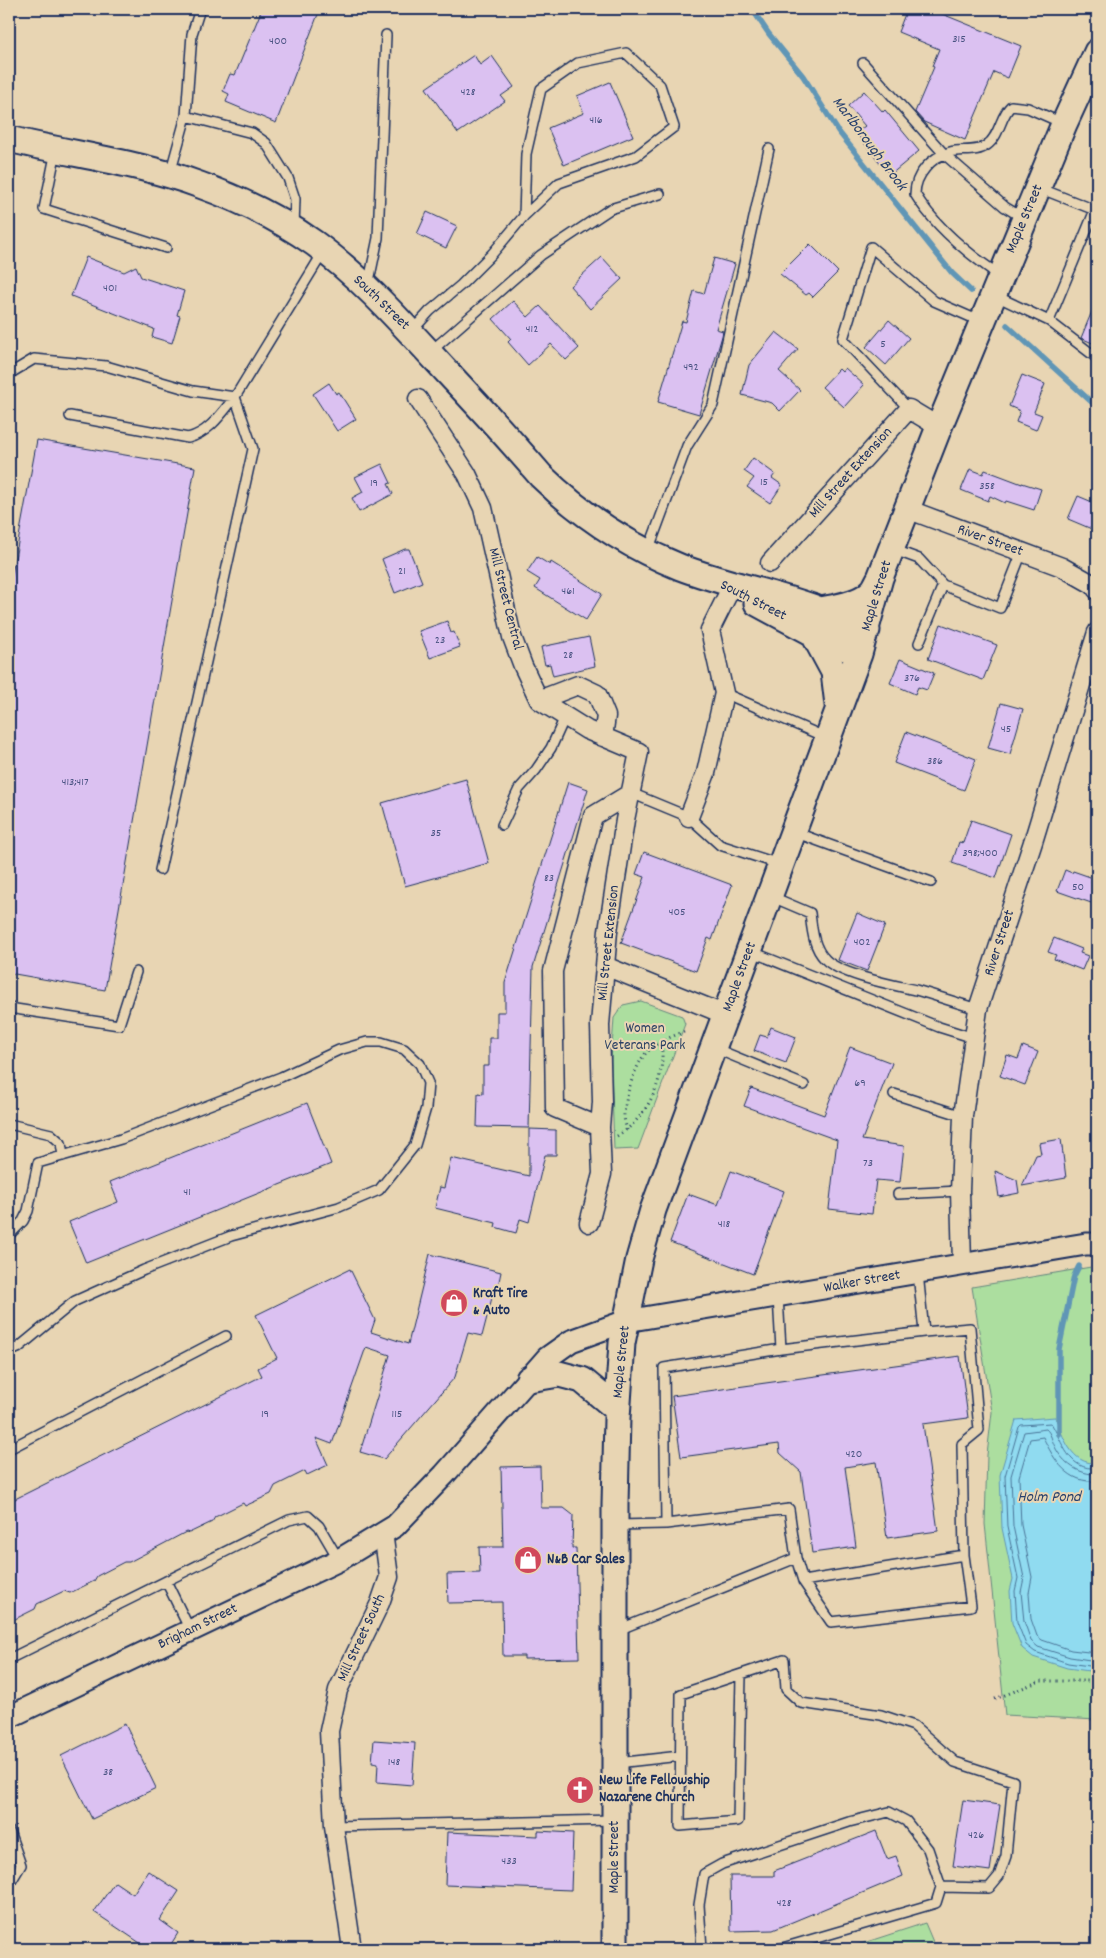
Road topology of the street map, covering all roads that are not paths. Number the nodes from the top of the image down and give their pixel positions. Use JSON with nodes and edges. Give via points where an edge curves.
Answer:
{"nodes":[{"id":1,"x":200,"y":9,"type":"edge"},
{"id":2,"x":386,"y":35,"type":"dead end"},
{"id":3,"x":1097,"y":52,"type":"edge"},
{"id":4,"x":862,"y":63,"type":"dead end"},
{"id":5,"x":1092,"y":78,"type":"edge"},
{"id":6,"x":186,"y":116,"type":"junction"},
{"id":7,"x":1064,"y":124,"type":"junction"},
{"id":8,"x":9,"y":139,"type":"edge"},
{"id":9,"x":769,"y":149,"type":"dead end"},
{"id":10,"x":56,"y":151,"type":"junction"},
{"id":11,"x":944,"y":154,"type":"junction"},
{"id":12,"x":170,"y":174,"type":"junction"},
{"id":13,"x":1039,"y":188,"type":"junction"},
{"id":14,"x":660,"y":194,"type":"dead end"},
{"id":15,"x":1096,"y":208,"type":"edge"},
{"id":16,"x":524,"y":216,"type":"junction"},
{"id":17,"x":1025,"y":220,"type":"junction"},
{"id":18,"x":293,"y":230,"type":"junction"},
{"id":19,"x":166,"y":248,"type":"dead end"},
{"id":20,"x":324,"y":251,"type":"junction"},
{"id":21,"x":997,"y":286,"type":"junction"},
{"id":22,"x":368,"y":289,"type":"junction"},
{"id":23,"x":983,"y":322,"type":"junction"},
{"id":24,"x":1049,"y":322,"type":"junction"},
{"id":25,"x":411,"y":332,"type":"junction"},
{"id":26,"x":429,"y":353,"type":"junction"},
{"id":27,"x":1097,"y":358,"type":"edge"},
{"id":28,"x":9,"y":374,"type":"edge"},
{"id":29,"x":235,"y":397,"type":"junction"},
{"id":30,"x":418,"y":399,"type":"dead end"},
{"id":31,"x":909,"y":409,"type":"junction"},
{"id":32,"x":70,"y":416,"type":"dead end"},
{"id":33,"x":939,"y":427,"type":"junction"},
{"id":34,"x":907,"y":509,"type":"junction"},
{"id":35,"x":892,"y":548,"type":"junction"},
{"id":36,"x":648,"y":551,"type":"junction"},
{"id":37,"x":1022,"y":552,"type":"junction"},
{"id":38,"x":770,"y":563,"type":"dead end"},
{"id":39,"x":693,"y":571,"type":"junction"},
{"id":40,"x":880,"y":578,"type":"junction"},
{"id":41,"x":943,"y":585,"type":"junction"},
{"id":42,"x":730,"y":590,"type":"junction"},
{"id":43,"x":1097,"y":590,"type":"edge"},
{"id":44,"x":821,"y":610,"type":"junction"},
{"id":45,"x":867,"y":630,"type":"junction"},
{"id":46,"x":1097,"y":632,"type":"edge"},
{"id":47,"x":813,"y":633,"type":"junction"},
{"id":48,"x":919,"y":643,"type":"dead end"},
{"id":49,"x":859,"y":654,"type":"junction"},
{"id":50,"x":724,"y":694,"type":"junction"},
{"id":51,"x":539,"y":700,"type":"junction"},
{"id":52,"x":839,"y":710,"type":"junction"},
{"id":53,"x":565,"y":717,"type":"junction"},
{"id":54,"x":603,"y":737,"type":"junction"},
{"id":55,"x":828,"y":739,"type":"junction"},
{"id":56,"x":631,"y":793,"type":"junction"},
{"id":57,"x":688,"y":816,"type":"junction"},
{"id":58,"x":502,"y":825,"type":"dead end"},
{"id":59,"x":794,"y":832,"type":"junction"},
{"id":60,"x":782,"y":865,"type":"junction"},
{"id":61,"x":160,"y":870,"type":"dead end"},
{"id":62,"x":931,"y":882,"type":"dead end"},
{"id":63,"x":770,"y":896,"type":"junction"},
{"id":64,"x":750,"y":951,"type":"junction"},
{"id":65,"x":605,"y":966,"type":"junction"},
{"id":66,"x":136,"y":972,"type":"dead end"},
{"id":67,"x":9,"y":1008,"type":"edge"},
{"id":68,"x":978,"y":1009,"type":"junction"},
{"id":69,"x":726,"y":1015,"type":"junction"},
{"id":70,"x":974,"y":1038,"type":"junction"},
{"id":71,"x":714,"y":1048,"type":"junction"},
{"id":72,"x":804,"y":1085,"type":"dead end"},
{"id":73,"x":894,"y":1094,"type":"dead end"},
{"id":74,"x":963,"y":1116,"type":"junction"},
{"id":75,"x":9,"y":1124,"type":"edge"},
{"id":76,"x":600,"y":1127,"type":"junction"},
{"id":77,"x":63,"y":1156,"type":"junction"},
{"id":78,"x":960,"y":1191,"type":"junction"},
{"id":79,"x":898,"y":1194,"type":"dead end"},
{"id":80,"x":589,"y":1223,"type":"dead end"},
{"id":81,"x":9,"y":1236,"type":"edge"},
{"id":82,"x":1097,"y":1244,"type":"edge"},
{"id":83,"x":962,"y":1264,"type":"junction"},
{"id":84,"x":918,"y":1272,"type":"junction"},
{"id":85,"x":778,"y":1296,"type":"junction"},
{"id":86,"x":626,"y":1322,"type":"junction"},
{"id":87,"x":924,"y":1332,"type":"junction"},
{"id":88,"x":226,"y":1336,"type":"dead end"},
{"id":89,"x":781,"y":1349,"type":"junction"},
{"id":90,"x":9,"y":1352,"type":"edge"},
{"id":91,"x":529,"y":1378,"type":"junction"},
{"id":92,"x":617,"y":1409,"type":"junction"},
{"id":93,"x":9,"y":1449,"type":"edge"},
{"id":94,"x":666,"y":1524,"type":"junction"},
{"id":95,"x":615,"y":1525,"type":"junction"},
{"id":96,"x":384,"y":1532,"type":"junction"},
{"id":97,"x":964,"y":1555,"type":"junction"},
{"id":98,"x":796,"y":1558,"type":"junction"},
{"id":99,"x":339,"y":1560,"type":"junction"},
{"id":100,"x":166,"y":1581,"type":"junction"},
{"id":101,"x":803,"y":1581,"type":"junction"},
{"id":102,"x":191,"y":1631,"type":"junction"},
{"id":103,"x":616,"y":1631,"type":"junction"},
{"id":104,"x":9,"y":1659,"type":"edge"},
{"id":105,"x":741,"y":1674,"type":"junction"},
{"id":106,"x":9,"y":1717,"type":"edge"},
{"id":107,"x":680,"y":1756,"type":"junction"},
{"id":108,"x":615,"y":1763,"type":"junction"},
{"id":109,"x":615,"y":1820,"type":"junction"},
{"id":110,"x":334,"y":1826,"type":"junction"},
{"id":111,"x":9,"y":1831,"type":"edge"},
{"id":112,"x":9,"y":1884,"type":"edge"},
{"id":113,"x":941,"y":1887,"type":"junction"},
{"id":114,"x":352,"y":1949,"type":"edge"},
{"id":115,"x":614,"y":1949,"type":"edge"},
{"id":116,"x":702,"y":1949,"type":"edge"},
{"id":117,"x":779,"y":1949,"type":"edge"}],
"edges":[{"from":1,"to":6,"type":"lane","via":[[192,34]]},
{"from":2,"to":22,"type":"lane","via":[[378,238]]},
{"from":3,"to":5,"type":"main road","name":"Maple Street"},
{"from":4,"to":11,"type":"lane"},
{"from":5,"to":7,"type":"main road","name":"Maple Street"},
{"from":6,"to":12,"type":"lane"},
{"from":6,"to":18,"type":"lane","via":[[252,133],[266,142],[288,178],[295,199]]},
{"from":7,"to":11,"type":"lane","via":[[1028,108],[1011,106],[989,145]]},
{"from":7,"to":13,"type":"main road","name":"Maple Street"},
{"from":8,"to":10,"type":"main road","name":"South Street"},
{"from":9,"to":36,"type":"lane","via":[[713,404],[687,446]]},
{"from":10,"to":12,"type":"main road","name":"South Street","via":[[114,160]]},
{"from":10,"to":19,"type":"lane","via":[[44,209]]},
{"from":11,"to":17,"type":"lane"},
{"from":11,"to":21,"type":"lane","via":[[928,165],[918,178],[915,194],[931,216]]},
{"from":12,"to":18,"type":"main road","name":"South Street","via":[[232,197]]},
{"from":13,"to":15,"type":"lane"},
{"from":13,"to":17,"type":"main road","name":"Maple Street"},
{"from":14,"to":26,"type":"lane","via":[[610,209],[541,255]]},
{"from":15,"to":24,"type":"lane"},
{"from":16,"to":16,"type":"lane","via":[[526,154],[541,89],[578,63],[626,53],[660,84],[674,127],[636,156],[559,183]]},
{"from":16,"to":25,"type":"lane","via":[[492,254]]},
{"from":17,"to":21,"type":"main road","name":"Maple Street"},
{"from":18,"to":20,"type":"main road","name":"South Street"},
{"from":20,"to":22,"type":"main road","name":"South Street"},
{"from":20,"to":29,"type":"lane"},
{"from":21,"to":23,"type":"main road","name":"Maple Street"},
{"from":21,"to":24,"type":"lane"},
{"from":22,"to":25,"type":"main road","name":"South Street"},
{"from":23,"to":31,"type":"lane","via":[[934,301],[871,247],[843,339]]},
{"from":23,"to":33,"type":"main road","name":"Maple Street"},
{"from":24,"to":27,"type":"lane"},
{"from":25,"to":26,"type":"main road","name":"South Street"},
{"from":26,"to":36,"type":"main road","name":"South Street","via":[[560,494],[593,520]]},
{"from":28,"to":29,"type":"lane","via":[[34,359],[106,366],[193,391]]},
{"from":29,"to":32,"type":"lane","via":[[213,423],[198,436],[188,438]]},
{"from":29,"to":61,"type":"lane","via":[[253,449]]},
{"from":30,"to":51,"type":"street","name":"Mill Street Central","via":[[467,474],[482,508],[512,638]]},
{"from":31,"to":33,"type":"street"},
{"from":31,"to":38,"type":"street","name":"Mill Street Extension"},
{"from":33,"to":34,"type":"main road","name":"Maple Street"},
{"from":34,"to":35,"type":"main road","name":"Maple Street"},
{"from":34,"to":37,"type":"street","name":"River Street"},
{"from":35,"to":40,"type":"main road","name":"Maple Street"},
{"from":35,"to":41,"type":"lane","via":[[919,559]]},
{"from":36,"to":39,"type":"main road","name":"South Street"},
{"from":37,"to":41,"type":"lane","via":[[1000,608]]},
{"from":37,"to":43,"type":"street","name":"River Street","via":[[1062,567],[1094,585]]},
{"from":39,"to":42,"type":"main road","name":"South Street"},
{"from":39,"to":44,"type":"main road","name":"South Street"},
{"from":40,"to":44,"type":"main road","via":[[871,593],[863,598]]},
{"from":40,"to":45,"type":"main road","name":"Maple Street"},
{"from":41,"to":48,"type":"lane"},
{"from":42,"to":47,"type":"main road","name":"South Street"},
{"from":42,"to":50,"type":"street","via":[[710,630]]},
{"from":44,"to":45,"type":"main road","name":"South Street"},
{"from":45,"to":49,"type":"main road","name":"Maple Street"},
{"from":46,"to":68,"type":"street","name":"River Street"},
{"from":47,"to":49,"type":"main road","name":"South Street"},
{"from":47,"to":52,"type":"main road","via":[[834,672]]},
{"from":49,"to":52,"type":"main road","name":"Maple Street"},
{"from":50,"to":55,"type":"lane"},
{"from":50,"to":57,"type":"street","via":[[706,773]]},
{"from":51,"to":53,"type":"street"},
{"from":51,"to":54,"type":"street","via":[[578,685],[597,694],[606,716]]},
{"from":52,"to":55,"type":"main road","name":"Maple Street"},
{"from":53,"to":54,"type":"street"},
{"from":53,"to":58,"type":"lane","via":[[551,748],[519,789]]},
{"from":54,"to":56,"type":"street","name":"Mill Street Extension","via":[[639,752]]},
{"from":55,"to":59,"type":"main road","name":"Maple Street"},
{"from":56,"to":57,"type":"lane"},
{"from":56,"to":65,"type":"street","name":"Mill Street Extension","via":[[609,922]]},
{"from":56,"to":76,"type":"street","via":[[593,816],[553,971],[555,1108]]},
{"from":57,"to":60,"type":"lane","via":[[720,845]]},
{"from":59,"to":60,"type":"main road","name":"Maple Street"},
{"from":59,"to":62,"type":"lane"},
{"from":60,"to":63,"type":"main road","name":"Maple Street"},
{"from":63,"to":64,"type":"main road","name":"Maple Street"},
{"from":63,"to":68,"type":"lane","via":[[810,913],[818,950],[830,964],[879,982]]},
{"from":64,"to":69,"type":"main road","name":"Maple Street"},
{"from":64,"to":70,"type":"lane"},
{"from":65,"to":69,"type":"street"},
{"from":65,"to":76,"type":"street","name":"Mill Street Extension","via":[[600,1025]]},
{"from":66,"to":67,"type":"lane","via":[[119,1025]]},
{"from":68,"to":70,"type":"street","name":"River Street"},
{"from":69,"to":71,"type":"main road","name":"Maple Street"},
{"from":70,"to":74,"type":"street","name":"River Street"},
{"from":71,"to":72,"type":"lane"},
{"from":71,"to":86,"type":"main road","name":"Maple Street","via":[[653,1210]]},
{"from":73,"to":74,"type":"lane"},
{"from":74,"to":78,"type":"street","name":"River Street"},
{"from":75,"to":77,"type":"lane","via":[[51,1134],[61,1143]]},
{"from":76,"to":80,"type":"street","name":"Mill Street Extension","via":[[602,1174]]},
{"from":77,"to":81,"type":"lane","via":[[38,1163],[28,1211]]},
{"from":77,"to":90,"type":"lane","via":[[121,1140],[281,1077],[339,1050],[367,1042],[381,1042],[404,1049],[420,1064],[428,1083],[426,1108],[415,1145],[379,1190],[339,1206],[231,1236],[144,1270],[75,1302]]},
{"from":78,"to":79,"type":"lane"},
{"from":78,"to":83,"type":"street","name":"River Street"},
{"from":82,"to":83,"type":"street","name":"Walker Street"},
{"from":83,"to":84,"type":"street","name":"Walker Street"},
{"from":84,"to":85,"type":"street","name":"Walker Street"},
{"from":84,"to":87,"type":"lane"},
{"from":85,"to":86,"type":"street","name":"Walker Street"},
{"from":85,"to":89,"type":"lane"},
{"from":86,"to":91,"type":"street","via":[[571,1341],[547,1358]]},
{"from":86,"to":92,"type":"main road","name":"Maple Street"},
{"from":87,"to":89,"type":"lane"},
{"from":87,"to":97,"type":"lane","via":[[970,1328],[979,1430],[962,1444]]},
{"from":88,"to":93,"type":"lane"},
{"from":89,"to":94,"type":"lane","via":[[664,1368]]},
{"from":91,"to":92,"type":"main road","via":[[559,1374],[582,1380]]},
{"from":91,"to":96,"type":"street","via":[[444,1475],[395,1526]]},
{"from":92,"to":95,"type":"main road","name":"Maple Street"},
{"from":94,"to":95,"type":"lane"},
{"from":94,"to":98,"type":"lane","via":[[789,1508]]},
{"from":95,"to":103,"type":"main road","name":"Maple Street"},
{"from":96,"to":99,"type":"street","name":"Brigham Street"},
{"from":96,"to":110,"type":"street","name":"Mill Street South","via":[[389,1576],[380,1603],[338,1690],[329,1731]]},
{"from":97,"to":101,"type":"lane"},
{"from":97,"to":101,"type":"lane","via":[[971,1606],[831,1622]]},
{"from":98,"to":101,"type":"lane"},
{"from":98,"to":103,"type":"lane"},
{"from":99,"to":100,"type":"lane","via":[[319,1526],[308,1516],[289,1520]]},
{"from":99,"to":102,"type":"street","name":"Brigham Street"},
{"from":100,"to":102,"type":"lane"},
{"from":100,"to":104,"type":"lane"},
{"from":102,"to":106,"type":"street","name":"Brigham Street"},
{"from":103,"to":108,"type":"main road","name":"Maple Street"},
{"from":105,"to":107,"type":"lane","via":[[681,1694]]},
{"from":105,"to":107,"type":"lane","via":[[738,1821],[680,1826]]},
{"from":105,"to":113,"type":"lane","via":[[784,1660],[786,1688],[801,1703],[881,1716],[914,1726],[955,1762],[1013,1781],[1006,1856],[999,1876],[989,1888]]},
{"from":107,"to":108,"type":"lane"},
{"from":108,"to":109,"type":"main road","name":"Maple Street"},
{"from":109,"to":110,"type":"lane"},
{"from":109,"to":115,"type":"main road","name":"Maple Street"},
{"from":110,"to":114,"type":"street","name":"Mill Street South"},
{"from":111,"to":112,"type":"lane","via":[[21,1865]]},
{"from":113,"to":116,"type":"lane","via":[[928,1849],[906,1821],[889,1812],[849,1822],[722,1864],[704,1874],[699,1905]]},
{"from":113,"to":117,"type":"lane","via":[[936,1903]]}]}
